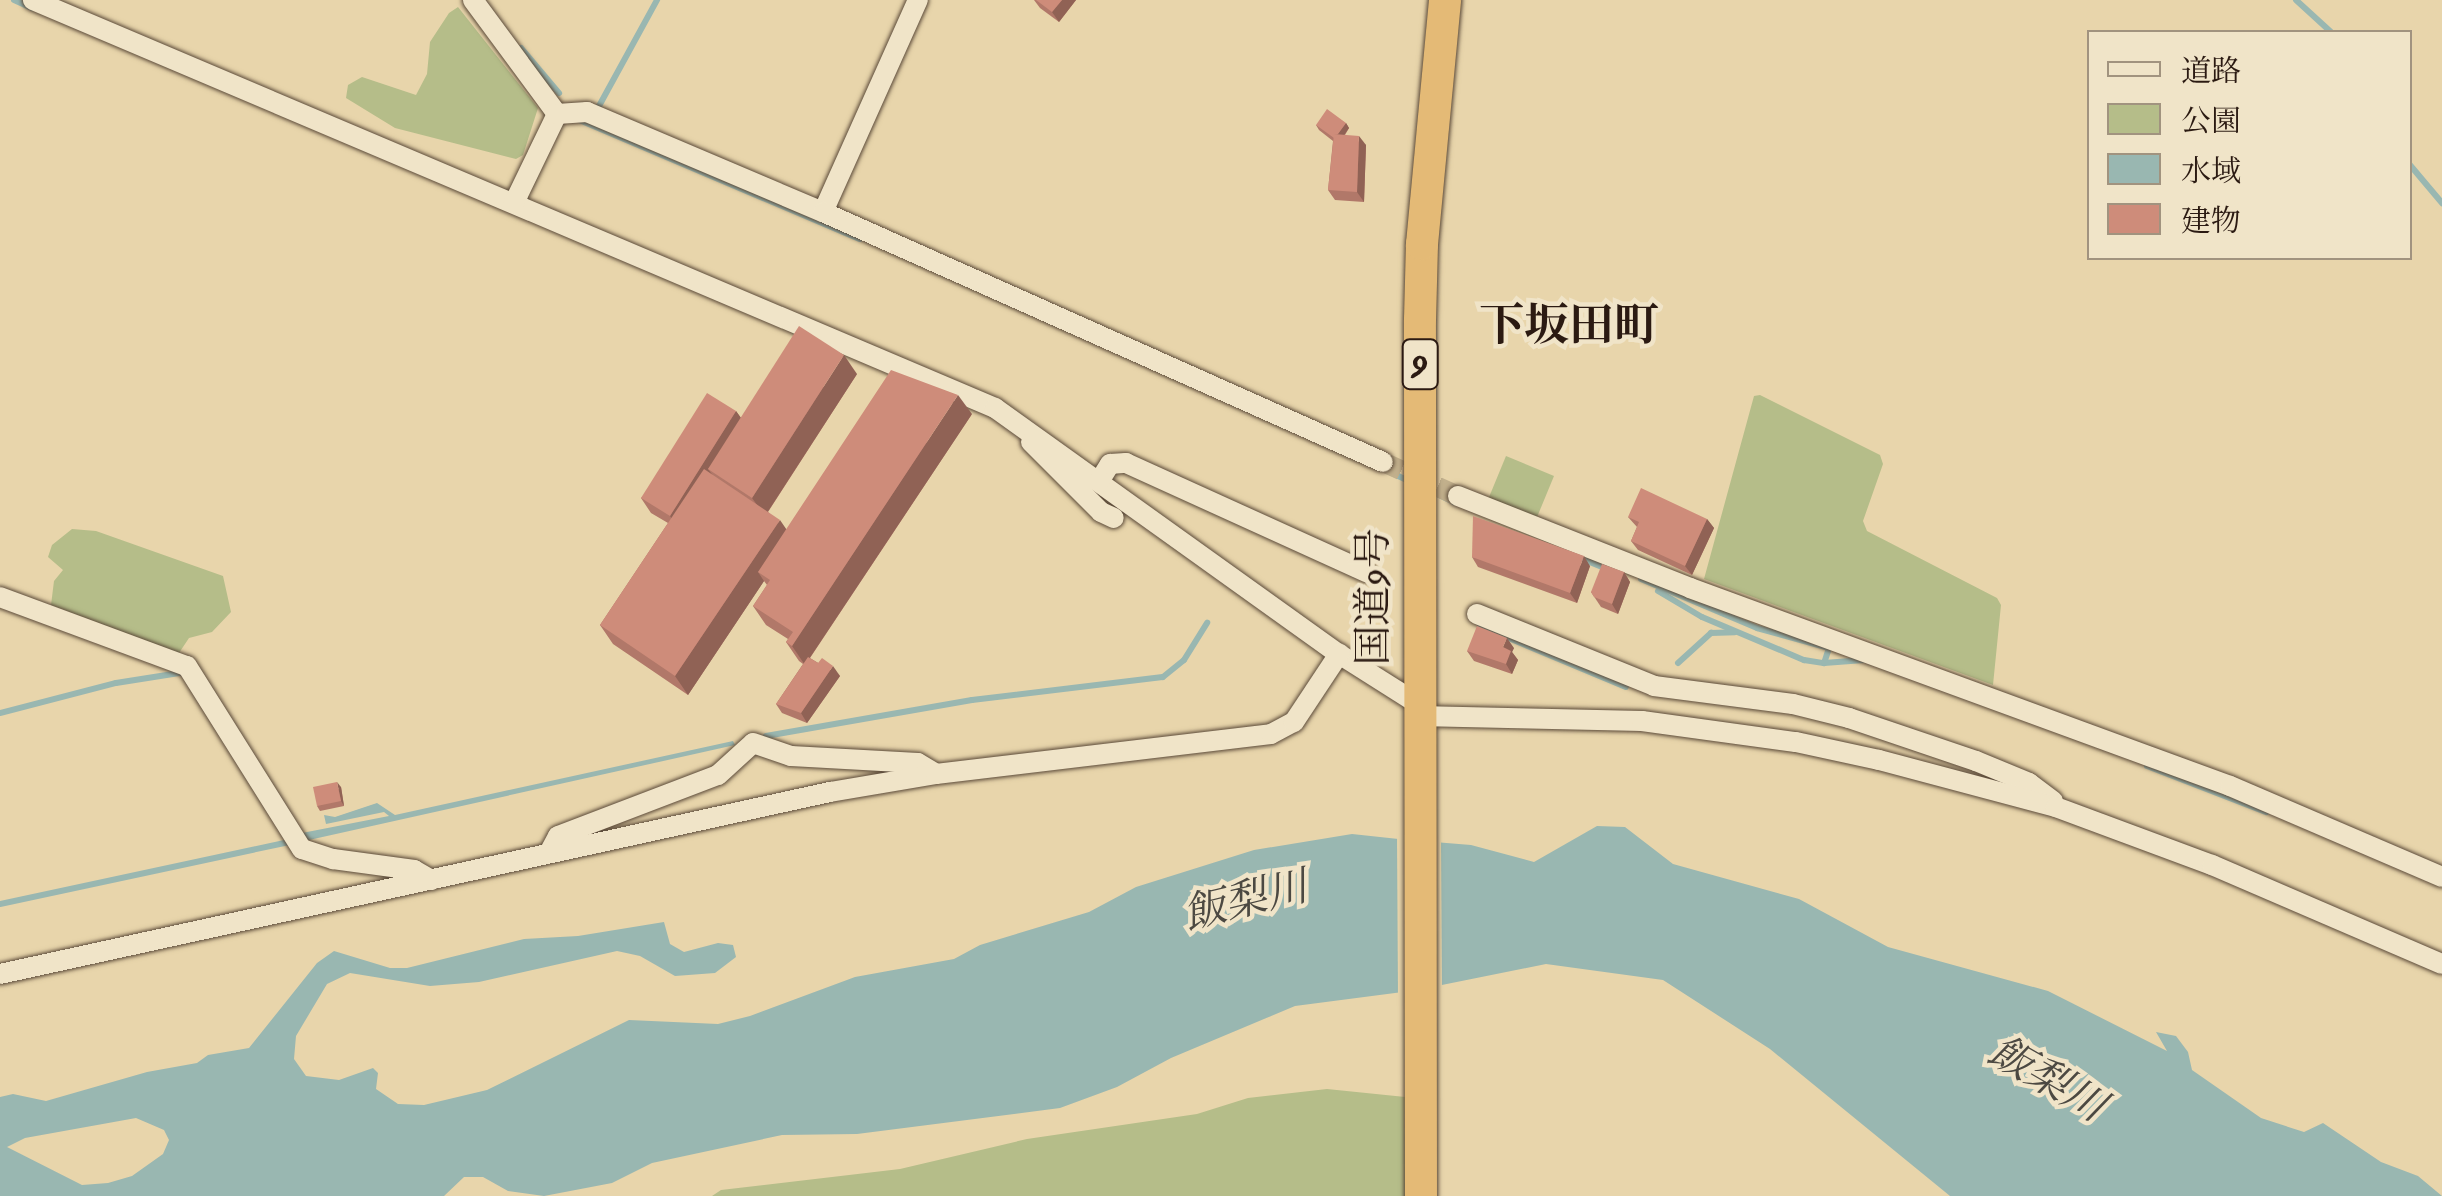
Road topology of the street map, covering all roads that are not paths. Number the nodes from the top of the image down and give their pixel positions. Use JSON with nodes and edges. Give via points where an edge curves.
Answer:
{"nodes":[{"id":1,"x":33,"y":0,"type":"edge"},
{"id":2,"x":473,"y":0,"type":"edge"},
{"id":3,"x":918,"y":0,"type":"edge"},
{"id":4,"x":1445,"y":0,"type":"edge"},
{"id":5,"x":557,"y":114,"type":"junction"},
{"id":6,"x":514,"y":203,"type":"junction"},
{"id":7,"x":823,"y":212,"type":"junction"},
{"id":8,"x":1013,"y":420,"type":"junction"},
{"id":9,"x":1382,"y":462,"type":"tunnel mouth"},
{"id":10,"x":1100,"y":480,"type":"junction"},
{"id":11,"x":1458,"y":496,"type":"tunnel mouth"},
{"id":12,"x":1114,"y":518,"type":"dead end"},
{"id":13,"x":1366,"y":572,"type":"dead end"},
{"id":14,"x":0,"y":597,"type":"edge"},
{"id":15,"x":1476,"y":614,"type":"dead end"},
{"id":16,"x":1339,"y":654,"type":"junction"},
{"id":17,"x":1418,"y":716,"type":"junction"},
{"id":18,"x":936,"y":774,"type":"junction"},
{"id":19,"x":2056,"y":807,"type":"junction"},
{"id":20,"x":549,"y":853,"type":"junction"},
{"id":21,"x":2442,"y":877,"type":"edge"},
{"id":22,"x":431,"y":880,"type":"junction"},
{"id":23,"x":2442,"y":964,"type":"edge"},
{"id":24,"x":0,"y":974,"type":"edge"},
{"id":25,"x":1421,"y":1196,"type":"edge"}],
"edges":[{"from":1,"to":6,"type":"street"},
{"from":2,"to":5,"type":"street"},
{"from":3,"to":7,"type":"street"},
{"from":4,"to":17,"type":"highway","name":"国道9号","number":"9","via":[[1422,263]]},
{"from":5,"to":6,"type":"street"},
{"from":5,"to":7,"type":"street","via":[[587,112]]},
{"from":6,"to":8,"type":"street"},
{"from":7,"to":9,"type":"street"},
{"from":8,"to":10,"type":"street"},
{"from":8,"to":12,"type":"street","via":[[1048,462]]},
{"from":10,"to":13,"type":"street","via":[[1110,464],[1126,463]]},
{"from":10,"to":16,"type":"street"},
{"from":11,"to":21,"type":"street","via":[[2230,786]]},
{"from":14,"to":22,"type":"street","via":[[187,666],[302,849],[333,860],[414,870]]},
{"from":15,"to":19,"type":"street","via":[[1654,686],[1850,718],[2029,783]]},
{"from":16,"to":17,"type":"street"},
{"from":16,"to":18,"type":"street","via":[[1294,722],[1270,734]]},
{"from":17,"to":19,"type":"street","via":[[1642,721],[1736,733],[1879,760]]},
{"from":17,"to":25,"type":"highway","name":"国道9号","number":"9"},
{"from":18,"to":20,"type":"street"},
{"from":18,"to":20,"type":"street","via":[[918,763],[791,756],[753,743],[718,774],[558,836]]},
{"from":19,"to":23,"type":"street","via":[[2212,865]]},
{"from":20,"to":22,"type":"street"},
{"from":22,"to":24,"type":"street"}]}
